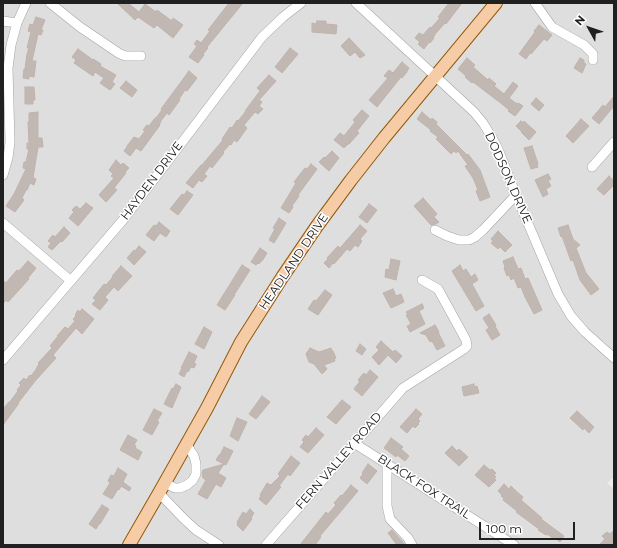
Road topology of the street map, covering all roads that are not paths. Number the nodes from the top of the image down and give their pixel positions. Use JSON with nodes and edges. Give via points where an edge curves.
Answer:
{"nodes":[{"id":1,"x":26,"y":3,"type":"edge"},
{"id":2,"x":50,"y":3,"type":"edge"},
{"id":3,"x":301,"y":3,"type":"edge"},
{"id":4,"x":356,"y":3,"type":"edge"},
{"id":5,"x":496,"y":3,"type":"edge"},
{"id":6,"x":535,"y":3,"type":"edge"},
{"id":7,"x":3,"y":21,"type":"edge"},
{"id":8,"x":17,"y":23,"type":"junction"},
{"id":9,"x":141,"y":56,"type":"dead end"},
{"id":10,"x":593,"y":60,"type":"dead end"},
{"id":11,"x":436,"y":76,"type":"junction"},
{"id":12,"x":614,"y":142,"type":"edge"},
{"id":13,"x":592,"y":167,"type":"dead end"},
{"id":14,"x":3,"y":175,"type":"edge"},
{"id":15,"x":516,"y":195,"type":"junction"},
{"id":16,"x":3,"y":223,"type":"edge"},
{"id":17,"x":435,"y":230,"type":"dead end"},
{"id":18,"x":422,"y":280,"type":"dead end"},
{"id":19,"x":71,"y":281,"type":"junction"},
{"id":20,"x":614,"y":358,"type":"edge"},
{"id":21,"x":3,"y":360,"type":"edge"},
{"id":22,"x":354,"y":443,"type":"junction"},
{"id":23,"x":186,"y":444,"type":"junction"},
{"id":24,"x":387,"y":463,"type":"junction"},
{"id":25,"x":162,"y":488,"type":"junction"},
{"id":26,"x":129,"y":545,"type":"edge"},
{"id":27,"x":219,"y":545,"type":"edge"},
{"id":28,"x":266,"y":545,"type":"edge"},
{"id":29,"x":412,"y":545,"type":"edge"},
{"id":30,"x":514,"y":545,"type":"edge"}],
"edges":[{"from":1,"to":8,"type":"street"},
{"from":2,"to":9,"type":"street","via":[[120,54]]},
{"from":3,"to":19,"type":"street","name":"HAYDEN DRIVE","via":[[262,37],[122,220]]},
{"from":4,"to":11,"type":"street","name":"DODSON DRIVE"},
{"from":5,"to":11,"type":"main road","name":"HEADLAND DRIVE"},
{"from":6,"to":10,"type":"street","via":[[552,27],[584,45],[593,54]]},
{"from":7,"to":8,"type":"street"},
{"from":8,"to":14,"type":"street","via":[[8,68],[10,142]]},
{"from":11,"to":15,"type":"street","name":"DODSON DRIVE","via":[[483,123],[498,149]]},
{"from":11,"to":23,"type":"main road","name":"HEADLAND DRIVE","via":[[348,184],[283,276],[242,342]]},
{"from":12,"to":13,"type":"street"},
{"from":15,"to":17,"type":"street","via":[[483,230],[469,240],[459,240]]},
{"from":15,"to":20,"type":"street","name":"DODSON DRIVE","via":[[558,294],[571,316]]},
{"from":16,"to":19,"type":"street"},
{"from":18,"to":22,"type":"street","name":"FERN VALLEY ROAD","via":[[438,290],[466,340],[466,346],[402,388]]},
{"from":19,"to":21,"type":"street","name":"HAYDEN DRIVE"},
{"from":22,"to":24,"type":"street","name":"BLACK FOX TRAIL"},
{"from":22,"to":28,"type":"street","name":"FERN VALLEY ROAD"},
{"from":23,"to":25,"type":"main road","name":"HEADLAND DRIVE"},
{"from":23,"to":25,"type":"street","via":[[194,456],[196,474],[187,485],[180,488]]},
{"from":24,"to":29,"type":"street","via":[[387,506],[390,519]]},
{"from":24,"to":30,"type":"street","name":"BLACK FOX TRAIL"},
{"from":25,"to":26,"type":"main road","name":"HEADLAND DRIVE"},
{"from":25,"to":27,"type":"street","via":[[184,519]]}]}
